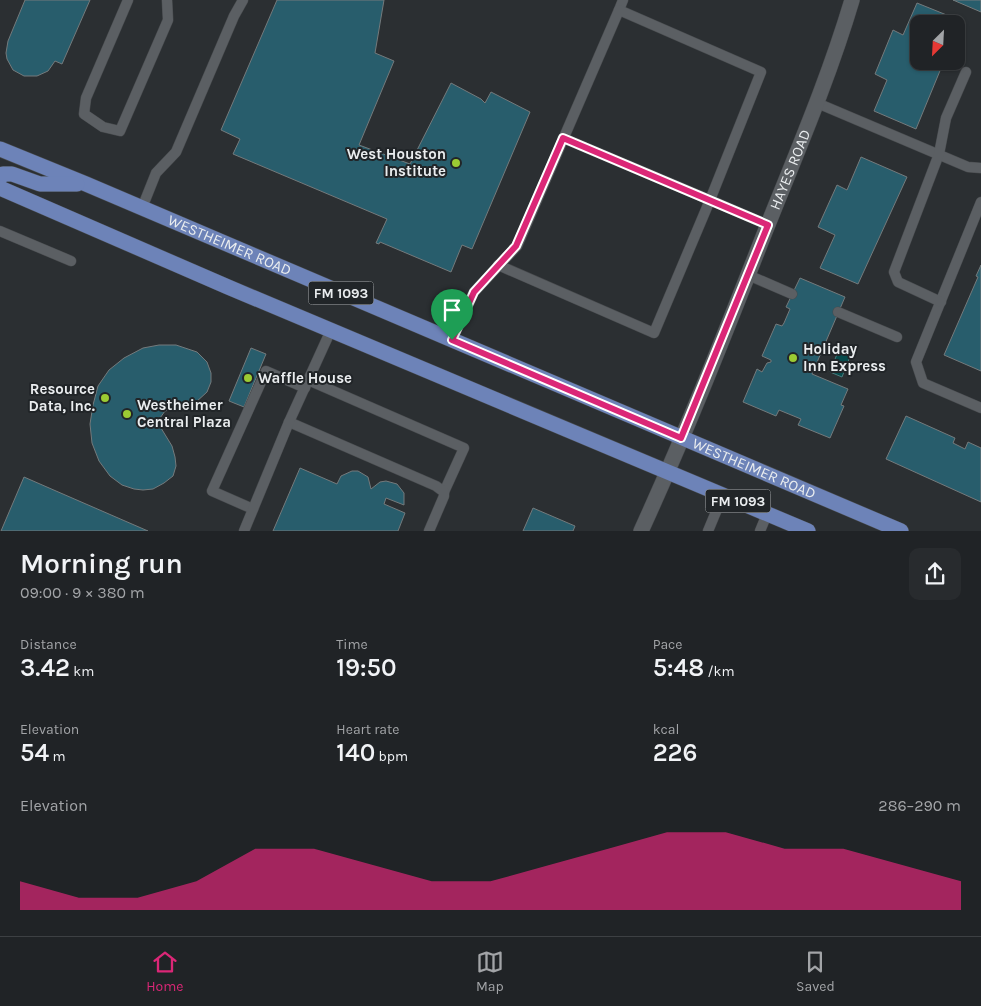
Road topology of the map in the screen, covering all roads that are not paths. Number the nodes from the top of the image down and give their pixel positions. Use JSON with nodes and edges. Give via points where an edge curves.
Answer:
{"nodes":[{"id":1,"x":128,"y":0,"type":"edge"},
{"id":2,"x":166,"y":0,"type":"edge"},
{"id":3,"x":243,"y":0,"type":"edge"},
{"id":4,"x":852,"y":0,"type":"edge"},
{"id":5,"x":621,"y":5,"type":"edge"},
{"id":6,"x":966,"y":72,"type":"dead end"},
{"id":7,"x":817,"y":103,"type":"junction"},
{"id":8,"x":563,"y":138,"type":"junction"},
{"id":9,"x":0,"y":149,"type":"edge"},
{"id":10,"x":939,"y":154,"type":"junction"},
{"id":11,"x":981,"y":168,"type":"edge"},
{"id":12,"x":0,"y":178,"type":"edge"},
{"id":13,"x":86,"y":184,"type":"junction"},
{"id":14,"x":0,"y":188,"type":"edge"},
{"id":15,"x":710,"y":200,"type":"junction"},
{"id":16,"x":981,"y":202,"type":"edge"},
{"id":17,"x":142,"y":208,"type":"junction"},
{"id":18,"x":768,"y":225,"type":"junction"},
{"id":19,"x":0,"y":231,"type":"edge"},
{"id":20,"x":71,"y":261,"type":"dead end"},
{"id":21,"x":498,"y":265,"type":"junction"},
{"id":22,"x":748,"y":275,"type":"junction"},
{"id":23,"x":792,"y":294,"type":"dead end"},
{"id":24,"x":941,"y":302,"type":"junction"},
{"id":25,"x":838,"y":312,"type":"dead end"},
{"id":26,"x":331,"y":330,"type":"junction"},
{"id":27,"x":897,"y":337,"type":"dead end"},
{"id":28,"x":452,"y":340,"type":"junction"},
{"id":29,"x":306,"y":384,"type":"junction"},
{"id":30,"x":981,"y":408,"type":"edge"},
{"id":31,"x":289,"y":422,"type":"junction"},
{"id":32,"x":681,"y":438,"type":"junction"},
{"id":33,"x":667,"y":471,"type":"junction"},
{"id":34,"x":444,"y":492,"type":"junction"},
{"id":35,"x":723,"y":495,"type":"junction"},
{"id":36,"x":253,"y":509,"type":"junction"},
{"id":37,"x":767,"y":514,"type":"junction"},
{"id":38,"x":244,"y":531,"type":"edge"},
{"id":39,"x":430,"y":531,"type":"edge"},
{"id":40,"x":641,"y":531,"type":"edge"},
{"id":41,"x":708,"y":531,"type":"edge"},
{"id":42,"x":760,"y":531,"type":"edge"},
{"id":43,"x":808,"y":531,"type":"edge"},
{"id":44,"x":901,"y":531,"type":"edge"}],
"edges":[{"from":1,"to":2,"type":"lane","via":[[86,98],[84,114],[104,127],[120,131],[168,20]]},
{"from":3,"to":17,"type":"lane","via":[[176,152],[156,173]]},
{"from":4,"to":7,"type":"street","name":"HAYES ROAD"},
{"from":5,"to":8,"type":"lane"},
{"from":5,"to":15,"type":"lane","via":[[761,72]]},
{"from":6,"to":10,"type":"lane","via":[[946,118]]},
{"from":7,"to":10,"type":"lane"},
{"from":7,"to":18,"type":"street","name":"HAYES ROAD"},
{"from":8,"to":15,"type":"lane"},
{"from":8,"to":21,"type":"lane","via":[[516,246]]},
{"from":9,"to":13,"type":"main road","name":"WESTHEIMER ROAD","number":"FM 1093"},
{"from":10,"to":11,"type":"lane","via":[[968,167]]},
{"from":10,"to":24,"type":"lane","via":[[894,272],[898,282]]},
{"from":12,"to":13,"type":"main road","via":[[3,174],[12,174],[40,184]]},
{"from":13,"to":17,"type":"main road","name":"WESTHEIMER ROAD","number":"FM 1093"},
{"from":14,"to":26,"type":"main road","number":"FM 1093"},
{"from":15,"to":18,"type":"lane"},
{"from":15,"to":21,"type":"lane","via":[[654,333]]},
{"from":16,"to":24,"type":"lane"},
{"from":17,"to":28,"type":"main road","name":"WESTHEIMER ROAD","number":"FM 1093"},
{"from":18,"to":22,"type":"street","name":"HAYES ROAD"},
{"from":19,"to":20,"type":"lane"},
{"from":21,"to":28,"type":"lane","via":[[474,292]]},
{"from":22,"to":23,"type":"lane"},
{"from":22,"to":32,"type":"street","name":"HAYES ROAD"},
{"from":24,"to":30,"type":"lane","via":[[916,362],[923,383]]},
{"from":25,"to":27,"type":"lane"},
{"from":26,"to":29,"type":"lane"},
{"from":26,"to":33,"type":"main road","number":"FM 1093"},
{"from":28,"to":32,"type":"main road","name":"WESTHEIMER ROAD","number":"FM 1093"},
{"from":29,"to":31,"type":"lane"},
{"from":29,"to":34,"type":"lane","via":[[464,448]]},
{"from":29,"to":36,"type":"lane","via":[[266,371],[212,491]]},
{"from":31,"to":34,"type":"lane"},
{"from":31,"to":36,"type":"lane"},
{"from":32,"to":33,"type":"street","name":"HAYES ROAD"},
{"from":32,"to":44,"type":"main road","name":"WESTHEIMER ROAD","number":"FM 1093"},
{"from":33,"to":35,"type":"main road","number":"FM 1093"},
{"from":33,"to":40,"type":"street","name":"HAYES ROAD"},
{"from":34,"to":39,"type":"lane"},
{"from":35,"to":37,"type":"main road","number":"FM 1093"},
{"from":35,"to":41,"type":"lane"},
{"from":36,"to":38,"type":"lane"},
{"from":37,"to":42,"type":"lane"},
{"from":37,"to":43,"type":"main road","number":"FM 1093"}]}
